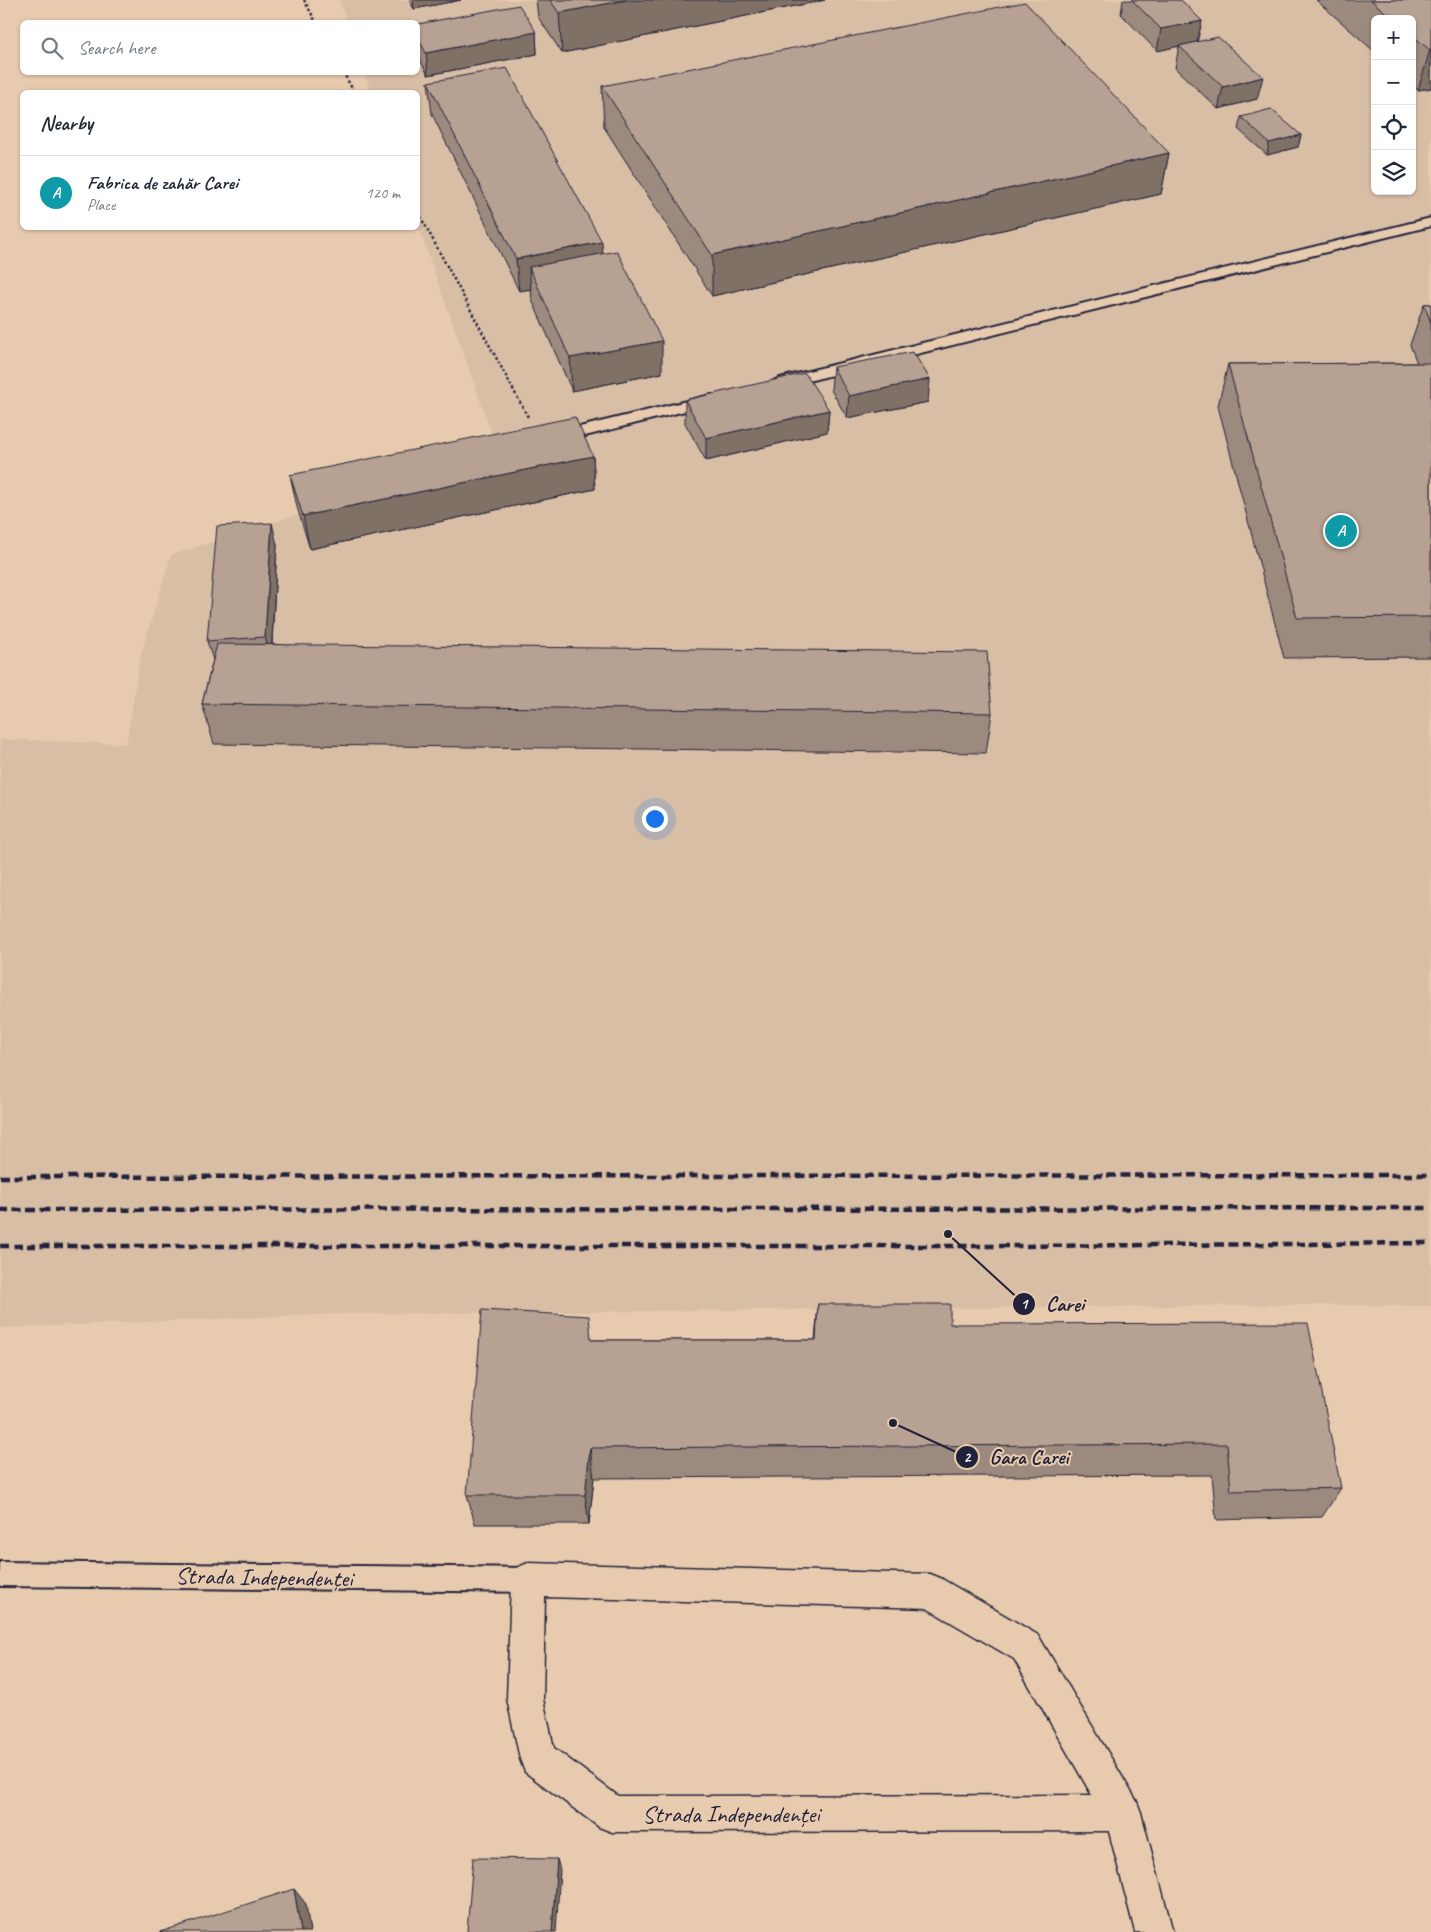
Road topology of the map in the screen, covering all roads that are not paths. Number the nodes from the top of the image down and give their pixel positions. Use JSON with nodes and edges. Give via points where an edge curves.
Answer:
{"nodes":[{"id":1,"x":1431,"y":222,"type":"edge"},
{"id":2,"x":763,"y":387,"type":"edge"},
{"id":3,"x":725,"y":396,"type":"edge"},
{"id":4,"x":541,"y":442,"type":"edge"},
{"id":5,"x":0,"y":1574,"type":"edge"},
{"id":6,"x":528,"y":1580,"type":"junction"},
{"id":7,"x":1123,"y":1813,"type":"junction"},
{"id":8,"x":1154,"y":1932,"type":"edge"}],
"edges":[{"from":1,"to":2,"type":"lane"},
{"from":3,"to":4,"type":"lane"},
{"from":5,"to":6,"type":"lane","name":"Strada Independenței"},
{"from":6,"to":7,"type":"street","name":"Strada Independenței","via":[[930,1591],[1026,1647]]},
{"from":6,"to":7,"type":"street","name":"Strada Independenței","via":[[525,1699],[538,1760],[612,1814]]},
{"from":7,"to":8,"type":"street","name":"Strada Independenței"}]}
